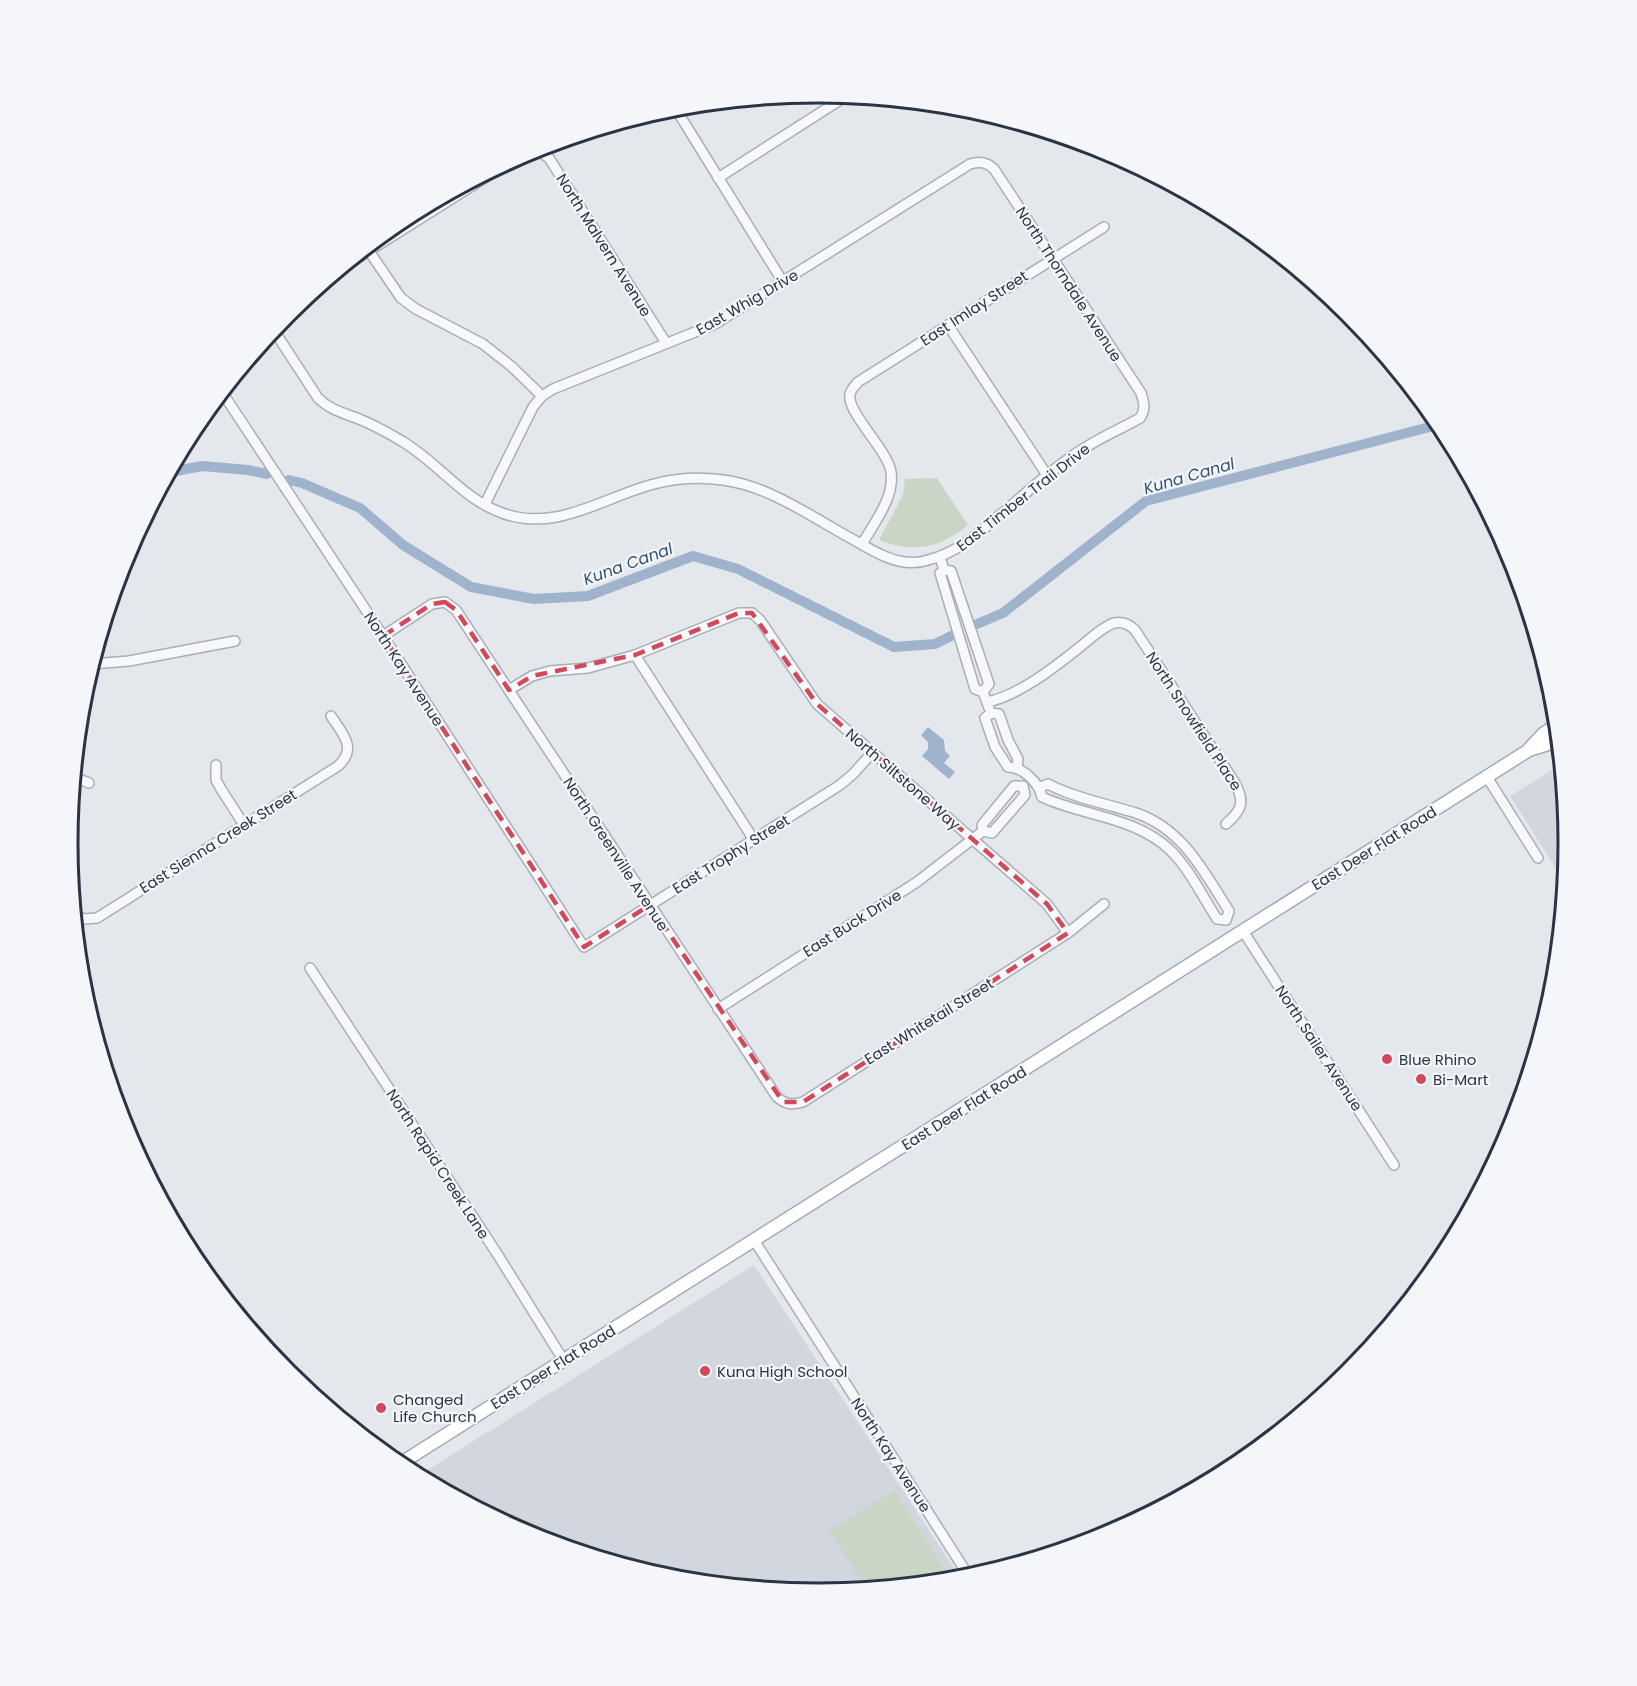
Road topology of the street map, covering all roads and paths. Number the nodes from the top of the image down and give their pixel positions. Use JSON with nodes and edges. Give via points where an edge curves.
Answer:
{"nodes":[{"id":1,"x":836,"y":103,"type":"edge"},
{"id":2,"x":680,"y":116,"type":"edge"},
{"id":3,"x":545,"y":155,"type":"edge"},
{"id":4,"x":984,"y":162,"type":"joint"},
{"id":5,"x":718,"y":178,"type":"junction"},
{"id":6,"x":1104,"y":226,"type":"dead end"},
{"id":7,"x":371,"y":254,"type":"edge"},
{"id":8,"x":1053,"y":258,"type":"junction"},
{"id":9,"x":783,"y":282,"type":"junction"},
{"id":10,"x":948,"y":325,"type":"junction"},
{"id":11,"x":278,"y":337,"type":"edge"},
{"id":12,"x":666,"y":343,"type":"junction"},
{"id":13,"x":542,"y":396,"type":"junction"},
{"id":14,"x":226,"y":399,"type":"edge"},
{"id":15,"x":1145,"y":410,"type":"joint"},
{"id":16,"x":1047,"y":475,"type":"junction"},
{"id":17,"x":485,"y":504,"type":"junction"},
{"id":18,"x":862,"y":544,"type":"junction"},
{"id":19,"x":940,"y":557,"type":"junction"},
{"id":20,"x":944,"y":570,"type":"junction"},
{"id":21,"x":383,"y":636,"type":"junction"},
{"id":22,"x":235,"y":641,"type":"dead end"},
{"id":23,"x":635,"y":655,"type":"junction"},
{"id":24,"x":100,"y":663,"type":"edge"},
{"id":25,"x":509,"y":690,"type":"junction"},
{"id":26,"x":985,"y":697,"type":"junction"},
{"id":27,"x":991,"y":713,"type":"junction"},
{"id":28,"x":331,"y":716,"type":"dead end"},
{"id":29,"x":1550,"y":729,"type":"edge"},
{"id":30,"x":1552,"y":741,"type":"edge"},
{"id":31,"x":1529,"y":750,"type":"junction"},
{"id":32,"x":872,"y":753,"type":"junction"},
{"id":33,"x":216,"y":765,"type":"dead end"},
{"id":34,"x":1017,"y":767,"type":"junction"},
{"id":35,"x":1487,"y":777,"type":"junction"},
{"id":36,"x":81,"y":780,"type":"edge"},
{"id":37,"x":1027,"y":782,"type":"junction"},
{"id":38,"x":89,"y":783,"type":"dead end"},
{"id":39,"x":1040,"y":788,"type":"junction"},
{"id":40,"x":1226,"y":824,"type":"dead end"},
{"id":41,"x":244,"y":825,"type":"junction"},
{"id":42,"x":983,"y":831,"type":"junction"},
{"id":43,"x":754,"y":840,"type":"junction"},
{"id":44,"x":974,"y":840,"type":"junction"},
{"id":45,"x":1538,"y":858,"type":"dead end"},
{"id":46,"x":1104,"y":904,"type":"dead end"},
{"id":47,"x":650,"y":905,"type":"junction"},
{"id":48,"x":82,"y":917,"type":"edge"},
{"id":49,"x":1226,"y":920,"type":"junction"},
{"id":50,"x":1068,"y":933,"type":"junction"},
{"id":51,"x":1240,"y":933,"type":"junction"},
{"id":52,"x":584,"y":947,"type":"joint"},
{"id":53,"x":310,"y":968,"type":"dead end"},
{"id":54,"x":718,"y":1008,"type":"junction"},
{"id":55,"x":789,"y":1104,"type":"joint"},
{"id":56,"x":1394,"y":1165,"type":"dead end"},
{"id":57,"x":754,"y":1240,"type":"junction"},
{"id":58,"x":564,"y":1360,"type":"junction"},
{"id":59,"x":407,"y":1459,"type":"edge"},
{"id":60,"x":964,"y":1569,"type":"edge"}],
"edges":[{"from":1,"to":5,"type":"street"},
{"from":2,"to":5,"type":"street"},
{"from":3,"to":12,"type":"street","name":"North Malvern Avenue"},
{"from":4,"to":8,"type":"street","name":"North Thorndale Avenue","via":[[994,169]]},
{"from":4,"to":9,"type":"street","name":"East Whig Drive","via":[[970,164]]},
{"from":5,"to":9,"type":"street"},
{"from":6,"to":8,"type":"street","name":"East Imlay Street"},
{"from":7,"to":13,"type":"street","via":[[401,298],[483,344]]},
{"from":8,"to":10,"type":"street","name":"East Imlay Street"},
{"from":8,"to":15,"type":"street","name":"North Thorndale Avenue","via":[[1141,393]]},
{"from":9,"to":12,"type":"street","name":"East Whig Drive","via":[[715,324]]},
{"from":10,"to":16,"type":"street"},
{"from":10,"to":18,"type":"street","name":"East Imlay Street","via":[[858,382],[850,395],[853,408],[891,470],[887,499]]},
{"from":11,"to":17,"type":"street","name":"East Timber Trail Drive","via":[[325,405],[402,441],[466,494]]},
{"from":12,"to":13,"type":"street","name":"East Whig Drive"},
{"from":13,"to":17,"type":"street"},
{"from":14,"to":21,"type":"street","name":"North Kay Avenue"},
{"from":15,"to":16,"type":"street","name":"East Timber Trail Drive","via":[[1140,418],[1096,440]]},
{"from":16,"to":19,"type":"street","name":"East Timber Trail Drive","via":[[967,543]]},
{"from":17,"to":18,"type":"street","name":"East Timber Trail Drive","via":[[503,513],[542,519],[561,517],[654,484],[680,479],[726,480],[761,490]]},
{"from":18,"to":19,"type":"street","name":"East Timber Trail Drive","via":[[905,562]]},
{"from":19,"to":20,"type":"street"},
{"from":20,"to":26,"type":"street","via":[[940,573],[975,689]]},
{"from":20,"to":26,"type":"street","via":[[951,571],[989,684]]},
{"from":21,"to":25,"type":"street","name":"North Greenville Avenue","via":[[432,604],[445,602],[456,610]]},
{"from":21,"to":52,"type":"street","name":"North Kay Avenue"},
{"from":22,"to":24,"type":"street"},
{"from":23,"to":25,"type":"street","via":[[588,668],[550,671],[532,676]]},
{"from":23,"to":32,"type":"street","name":"North Siltstone Way","via":[[739,612],[752,613],[817,704]]},
{"from":23,"to":43,"type":"street"},
{"from":25,"to":47,"type":"street","name":"North Greenville Avenue"},
{"from":26,"to":27,"type":"street"},
{"from":26,"to":40,"type":"street","name":"North Snowfield Place","via":[[1015,692],[1107,626],[1123,622],[1135,630],[1236,783],[1241,804]]},
{"from":27,"to":34,"type":"street","via":[[999,714],[1018,759]]},
{"from":27,"to":34,"type":"street","via":[[985,718],[995,747],[1008,766]]},
{"from":28,"to":41,"type":"street","name":"East Sienna Creek Street","via":[[346,740],[348,754],[338,766]]},
{"from":29,"to":31,"type":"main road","name":"East Deer Flat Road"},
{"from":30,"to":31,"type":"main road","name":"East Deer Flat Road"},
{"from":31,"to":35,"type":"main road","name":"East Deer Flat Road"},
{"from":32,"to":43,"type":"street","name":"East Trophy Street","via":[[847,780]]},
{"from":32,"to":44,"type":"street","name":"North Siltstone Way"},
{"from":33,"to":41,"type":"street","via":[[216,780]]},
{"from":34,"to":37,"type":"street"},
{"from":35,"to":45,"type":"street"},
{"from":35,"to":51,"type":"main road","name":"East Deer Flat Road"},
{"from":36,"to":38,"type":"street"},
{"from":37,"to":39,"type":"street"},
{"from":37,"to":42,"type":"street","name":"East Buck Drive","via":[[1014,786],[982,825]]},
{"from":37,"to":42,"type":"street","name":"East Buck Drive","via":[[1025,795],[992,833]]},
{"from":39,"to":49,"type":"street","via":[[1042,797],[1056,804],[1131,826],[1159,840],[1178,858],[1217,919]]},
{"from":39,"to":49,"type":"street","via":[[1048,784],[1144,816],[1167,828],[1197,861],[1229,911]]},
{"from":41,"to":48,"type":"street","name":"East Sienna Creek Street","via":[[97,918]]},
{"from":42,"to":44,"type":"street","name":"East Buck Drive"},
{"from":43,"to":47,"type":"street","name":"East Trophy Street"},
{"from":44,"to":50,"type":"street","name":"North Siltstone Way","via":[[1047,904]]},
{"from":44,"to":54,"type":"street","name":"East Buck Drive","via":[[917,882]]},
{"from":46,"to":50,"type":"street","name":"East Whitetail Street"},
{"from":47,"to":52,"type":"street","name":"East Trophy Street"},
{"from":47,"to":54,"type":"street","name":"North Greenville Avenue"},
{"from":49,"to":51,"type":"street","name":"North Sailer Avenue"},
{"from":50,"to":55,"type":"street","name":"East Whitetail Street","via":[[803,1101]]},
{"from":51,"to":56,"type":"street","name":"North Sailer Avenue"},
{"from":51,"to":57,"type":"main road","name":"East Deer Flat Road"},
{"from":53,"to":58,"type":"street","name":"North Rapid Creek Lane"},
{"from":54,"to":55,"type":"street","name":"North Greenville Avenue","via":[[777,1097]]},
{"from":57,"to":58,"type":"main road","name":"East Deer Flat Road"},
{"from":57,"to":60,"type":"street","name":"North Kay Avenue"},
{"from":58,"to":59,"type":"main road","name":"East Deer Flat Road"}]}
